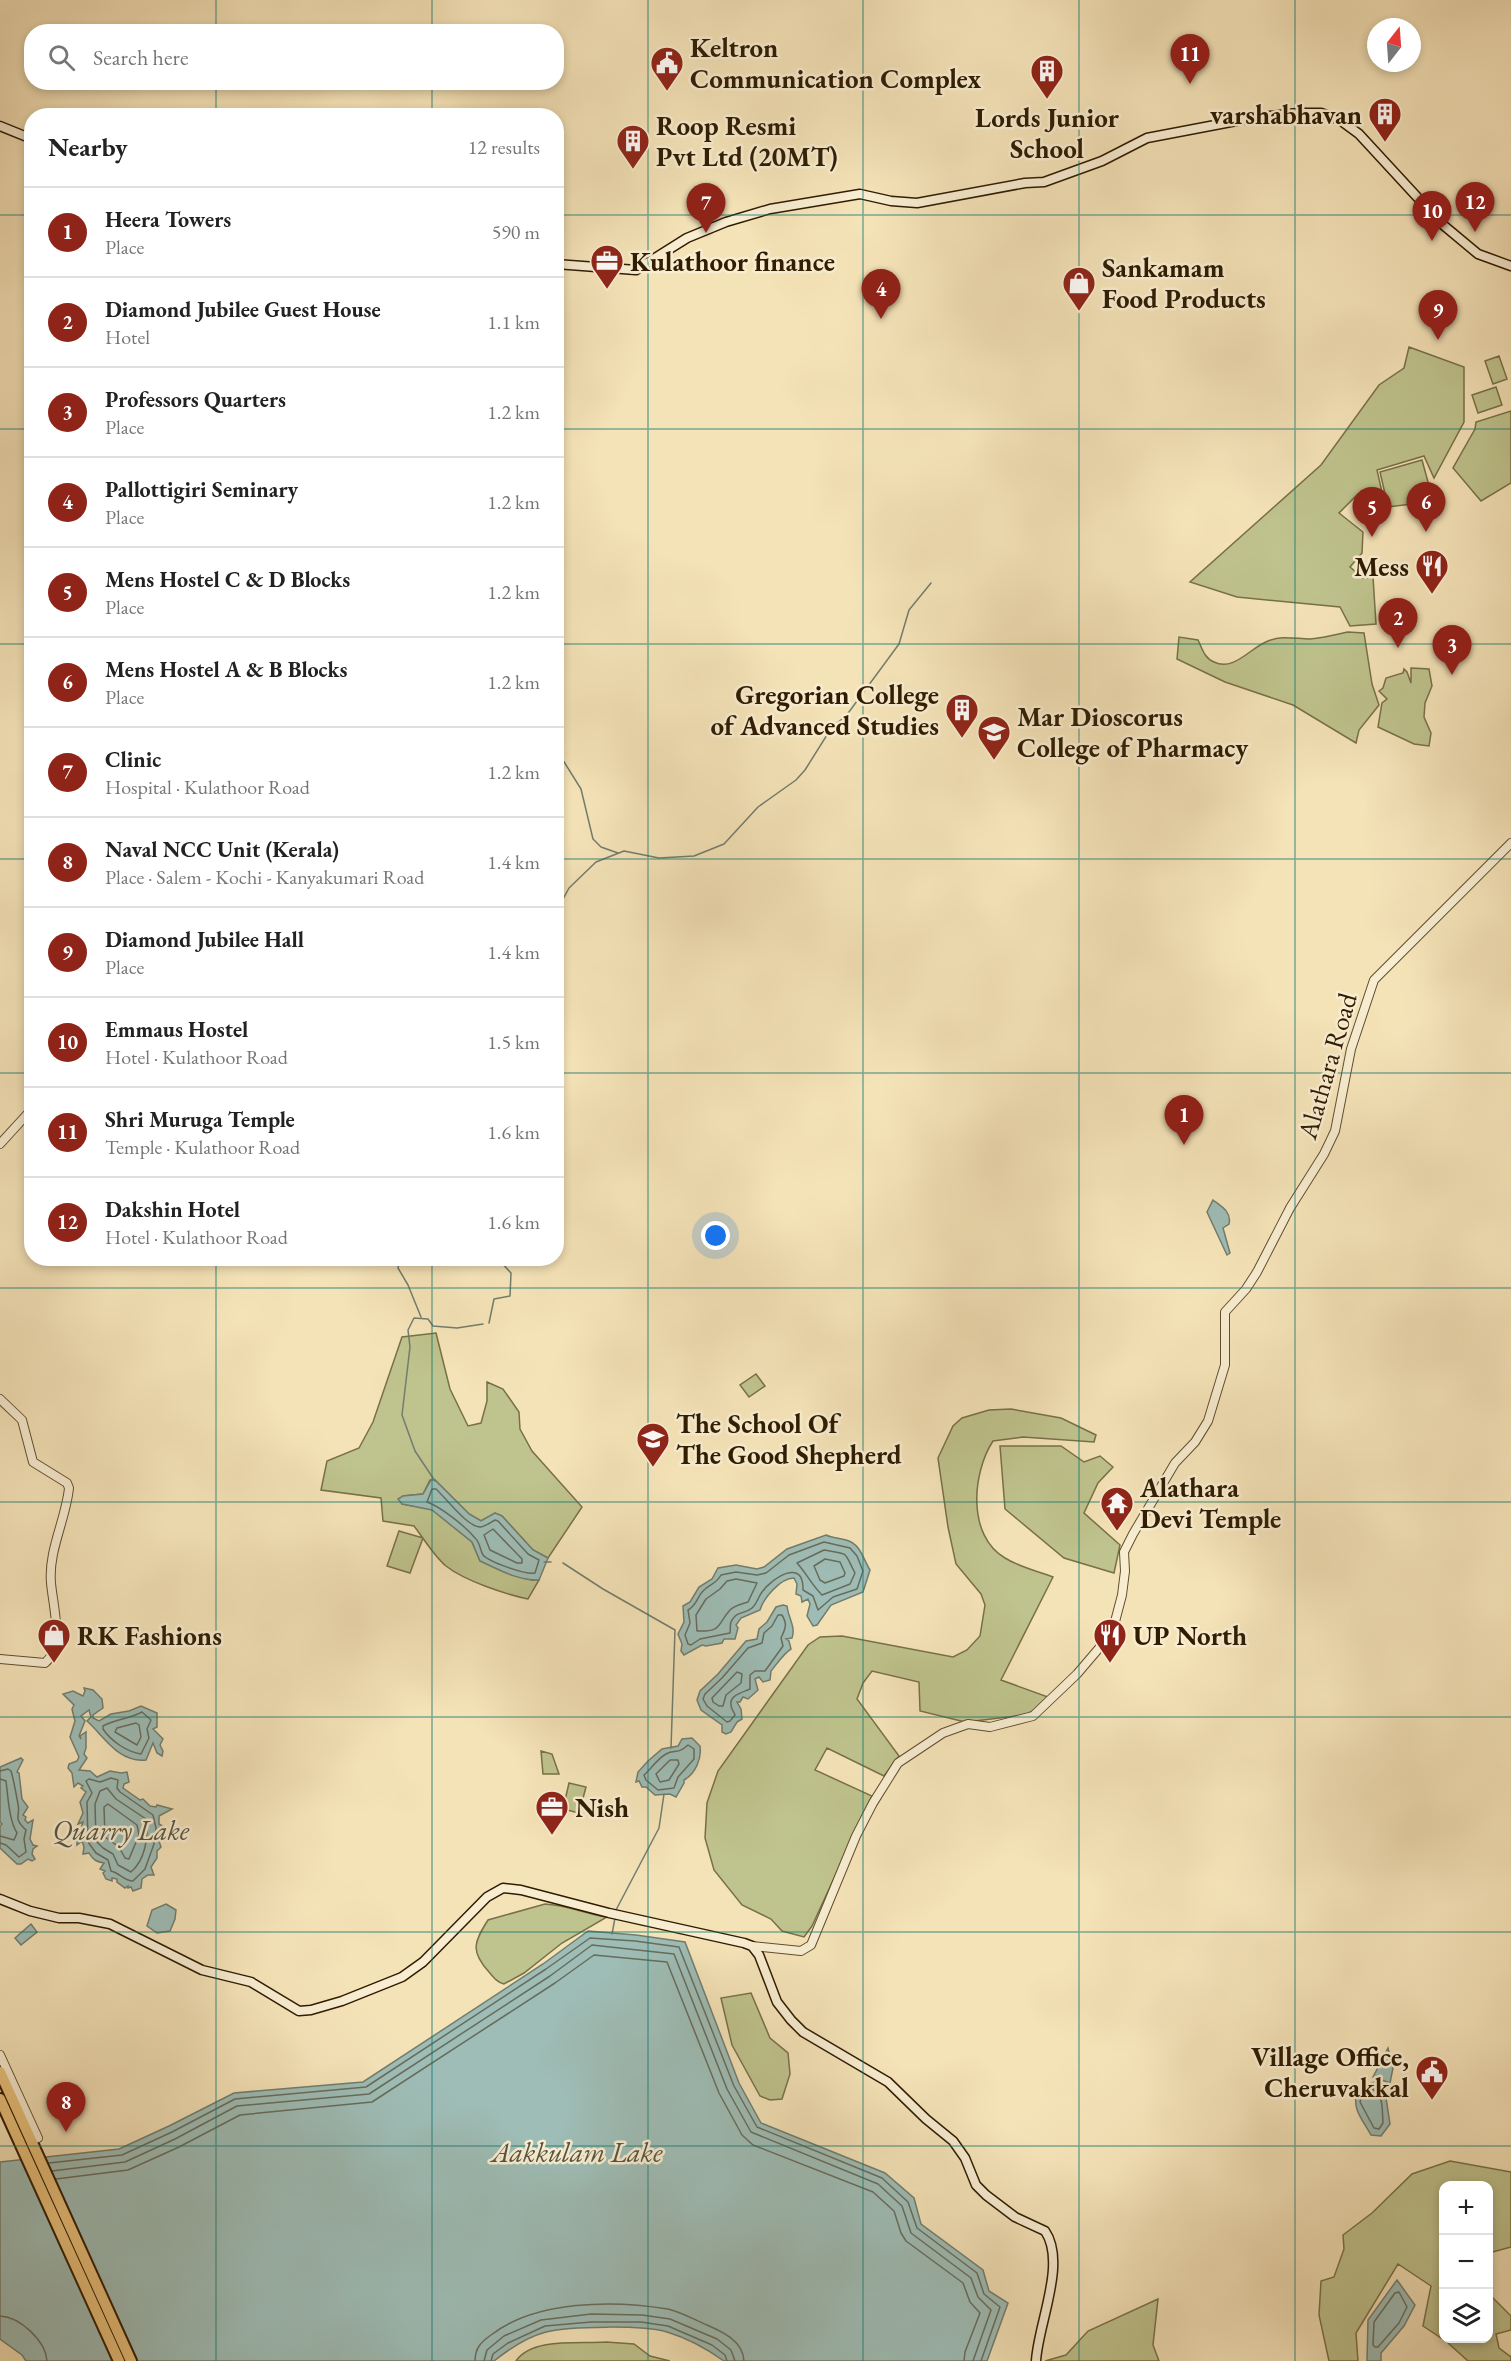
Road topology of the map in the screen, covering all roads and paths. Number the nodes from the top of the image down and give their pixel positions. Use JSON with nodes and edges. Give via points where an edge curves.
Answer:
{"nodes":[{"id":1,"x":0,"y":126,"type":"edge"},
{"id":2,"x":24,"y":136,"type":"edge"},
{"id":3,"x":564,"y":265,"type":"edge"},
{"id":4,"x":1511,"y":266,"type":"edge"},
{"id":5,"x":1511,"y":843,"type":"edge"},
{"id":6,"x":24,"y":1117,"type":"edge"},
{"id":7,"x":0,"y":1144,"type":"edge"},
{"id":8,"x":0,"y":1399,"type":"edge"},
{"id":9,"x":0,"y":1659,"type":"edge"},
{"id":10,"x":0,"y":1899,"type":"edge"},
{"id":11,"x":752,"y":1946,"type":"junction"},
{"id":12,"x":0,"y":2055,"type":"edge"},
{"id":13,"x":0,"y":2072,"type":"edge"},
{"id":14,"x":0,"y":2099,"type":"edge"},
{"id":15,"x":32,"y":2146,"type":"junction"},
{"id":16,"x":118,"y":2361,"type":"edge"},
{"id":17,"x":131,"y":2361,"type":"edge"},
{"id":18,"x":1036,"y":2361,"type":"edge"}],
"edges":[{"from":1,"to":2,"type":"main road"},
{"from":3,"to":4,"type":"main road","via":[[636,270],[687,238],[770,209],[860,194],[917,203],[1044,182],[1164,133],[1309,113],[1347,124],[1442,224],[1478,254]]},
{"from":5,"to":11,"type":"street","name":"Alathara Road","via":[[1374,980],[1351,1049],[1335,1131],[1257,1272],[1225,1312],[1225,1365],[1208,1421],[1176,1463],[1124,1552],[1122,1595],[1112,1633],[1077,1674],[1032,1716],[990,1727],[968,1724],[944,1733],[898,1763],[856,1836],[811,1945],[801,1951]]},
{"from":6,"to":7,"type":"street"},
{"from":8,"to":9,"type":"street","via":[[22,1420],[33,1462],[69,1488],[52,1569],[56,1637],[53,1655],[45,1663]]},
{"from":10,"to":11,"type":"main road","via":[[49,1916],[110,1924],[202,1970],[251,1982],[299,2011],[342,2001],[402,1977],[423,1962],[487,1897],[503,1888]]},
{"from":11,"to":18,"type":"main road","via":[[777,2002],[803,2032],[888,2082],[953,2141],[976,2185],[986,2195],[1015,2217],[1045,2230],[1053,2263]]},
{"from":12,"to":15,"type":"street"},
{"from":13,"to":15,"type":"highway"},
{"from":14,"to":15,"type":"highway"},
{"from":15,"to":16,"type":"highway"},
{"from":15,"to":17,"type":"highway"}]}
